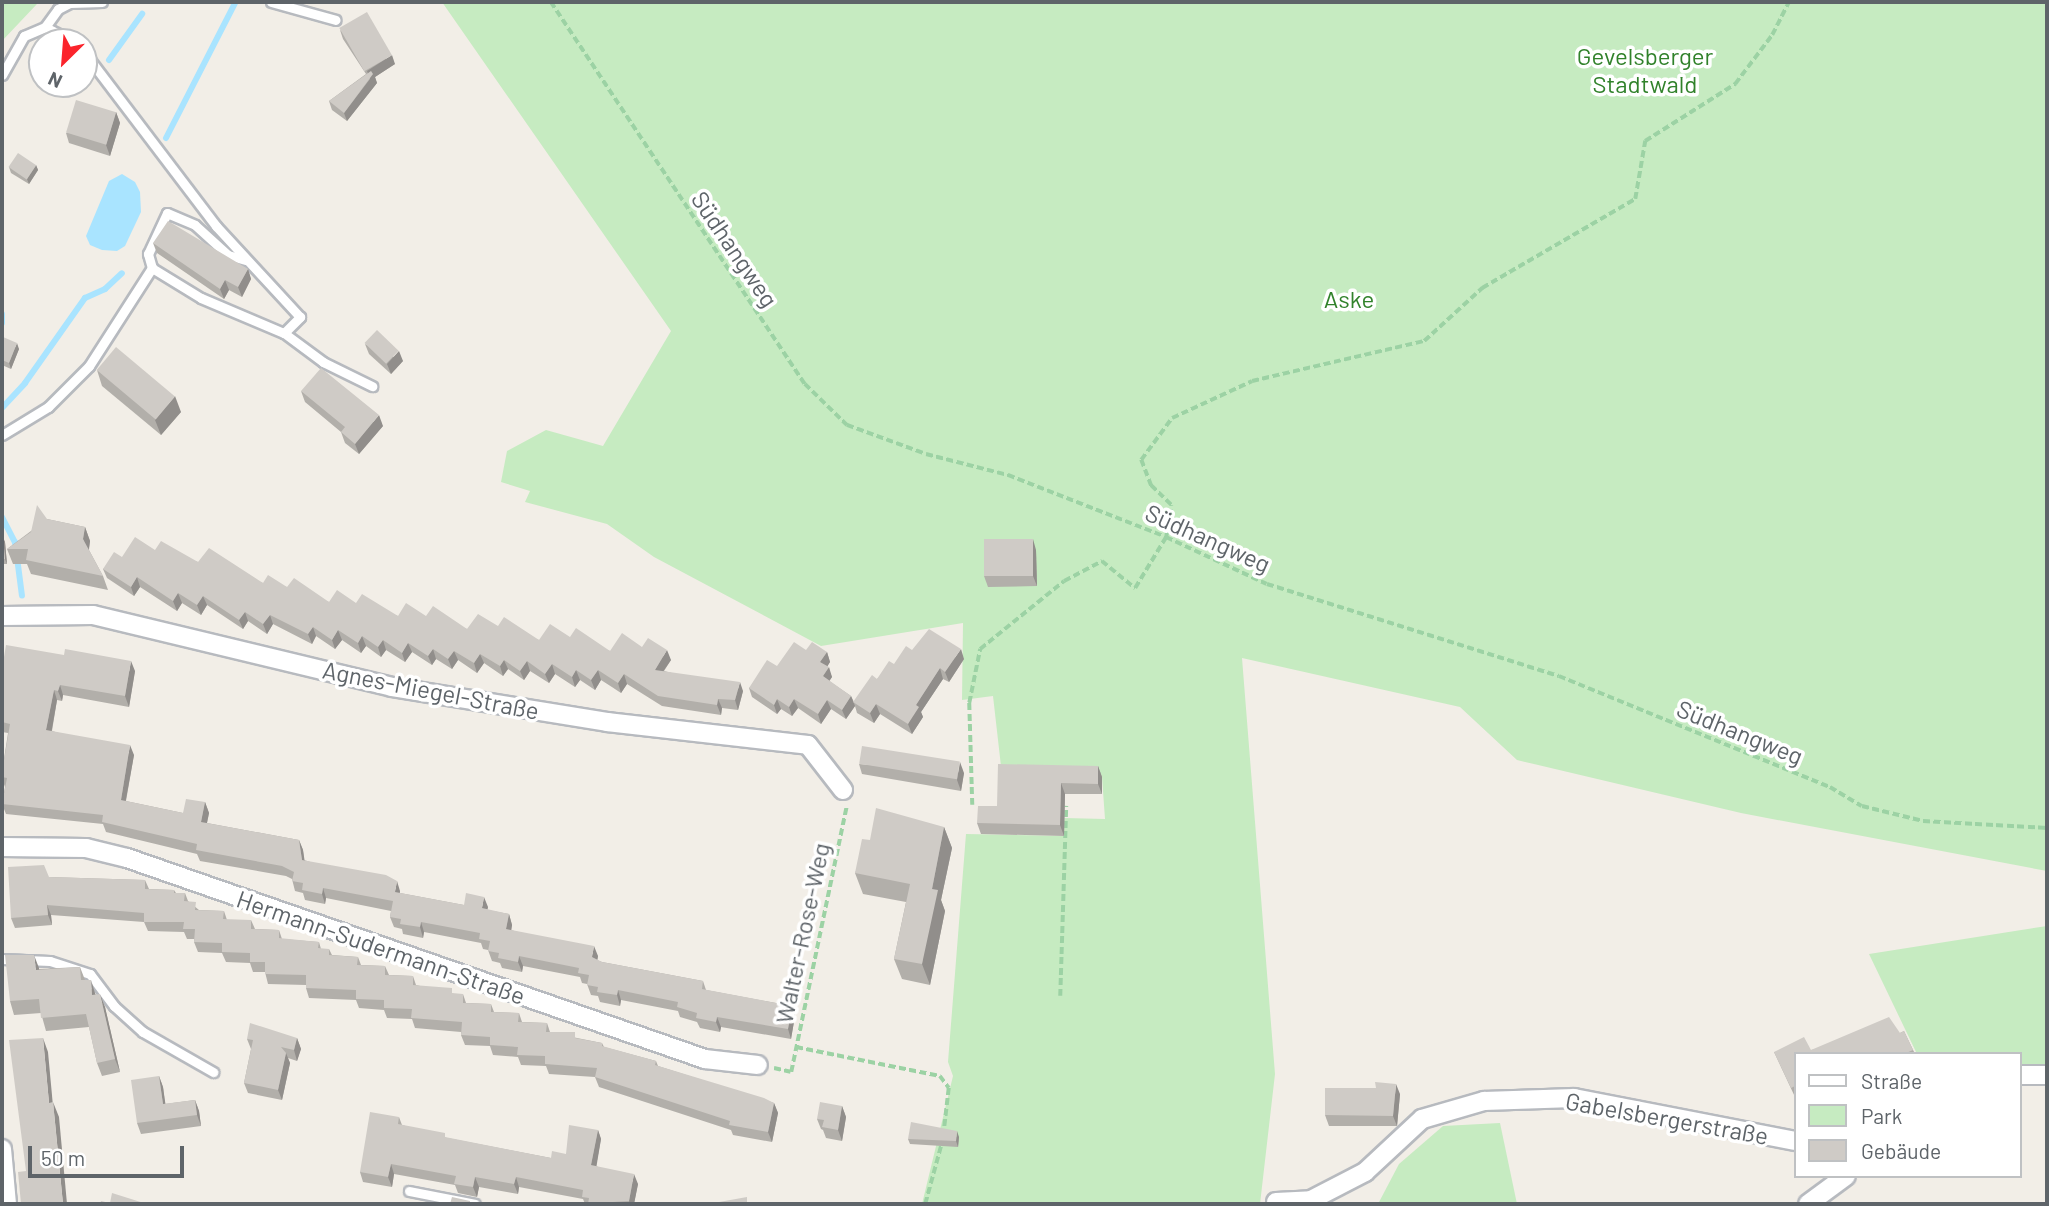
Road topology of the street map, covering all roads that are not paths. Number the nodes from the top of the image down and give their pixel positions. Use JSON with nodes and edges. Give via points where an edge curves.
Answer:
{"nodes":[{"id":1,"x":102,"y":2,"type":"edge"},
{"id":2,"x":271,"y":2,"type":"edge"},
{"id":3,"x":336,"y":20,"type":"dead end"},
{"id":4,"x":45,"y":27,"type":"joint"},
{"id":5,"x":98,"y":70,"type":"edge"},
{"id":6,"x":2,"y":75,"type":"edge"},
{"id":7,"x":248,"y":261,"type":"junction"},
{"id":8,"x":152,"y":268,"type":"junction"},
{"id":9,"x":284,"y":332,"type":"junction"},
{"id":10,"x":372,"y":386,"type":"dead end"},
{"id":11,"x":2,"y":435,"type":"edge"},
{"id":12,"x":2,"y":616,"type":"edge"},
{"id":13,"x":844,"y":797,"type":"road end"},
{"id":14,"x":2,"y":846,"type":"edge"},
{"id":15,"x":2,"y":959,"type":"edge"},
{"id":16,"x":758,"y":1065,"type":"dead end"},
{"id":17,"x":213,"y":1072,"type":"dead end"},
{"id":18,"x":2021,"y":1075,"type":"edge"},
{"id":19,"x":2047,"y":1075,"type":"edge"},
{"id":20,"x":1794,"y":1141,"type":"edge"},
{"id":21,"x":2,"y":1149,"type":"edge"},
{"id":22,"x":1843,"y":1178,"type":"edge"},
{"id":23,"x":409,"y":1191,"type":"dead end"},
{"id":24,"x":1276,"y":1202,"type":"dead end"},
{"id":25,"x":7,"y":1204,"type":"edge"},
{"id":26,"x":475,"y":1204,"type":"edge"},
{"id":27,"x":1808,"y":1204,"type":"edge"}],
"edges":[{"from":1,"to":4,"type":"lane","via":[[58,9]]},
{"from":2,"to":3,"type":"lane"},
{"from":4,"to":6,"type":"lane","via":[[24,36]]},
{"from":5,"to":7,"type":"lane"},
{"from":7,"to":8,"type":"lane","via":[[228,255],[195,225],[167,213],[148,254]]},
{"from":7,"to":9,"type":"lane","via":[[300,317]]},
{"from":8,"to":9,"type":"lane","via":[[201,298]]},
{"from":8,"to":11,"type":"lane","via":[[89,366],[48,407]]},
{"from":9,"to":10,"type":"lane","via":[[323,362]]},
{"from":12,"to":13,"type":"street","name":"Agnes-Miegel-Straße","via":[[93,615],[393,687],[607,722],[808,745]]},
{"from":14,"to":16,"type":"street","name":"Hermann-Sudermann-Straße","via":[[86,848],[127,858],[705,1059]]},
{"from":15,"to":17,"type":"lane","via":[[50,961],[90,974],[114,1006],[144,1032]]},
{"from":18,"to":19,"type":"street"},
{"from":20,"to":24,"type":"street","name":"Gabelsbergerstraße","via":[[1574,1098],[1484,1101],[1422,1119],[1365,1172],[1311,1200]]},
{"from":21,"to":25,"type":"street"},
{"from":22,"to":27,"type":"street"},
{"from":23,"to":26,"type":"lane"}]}
